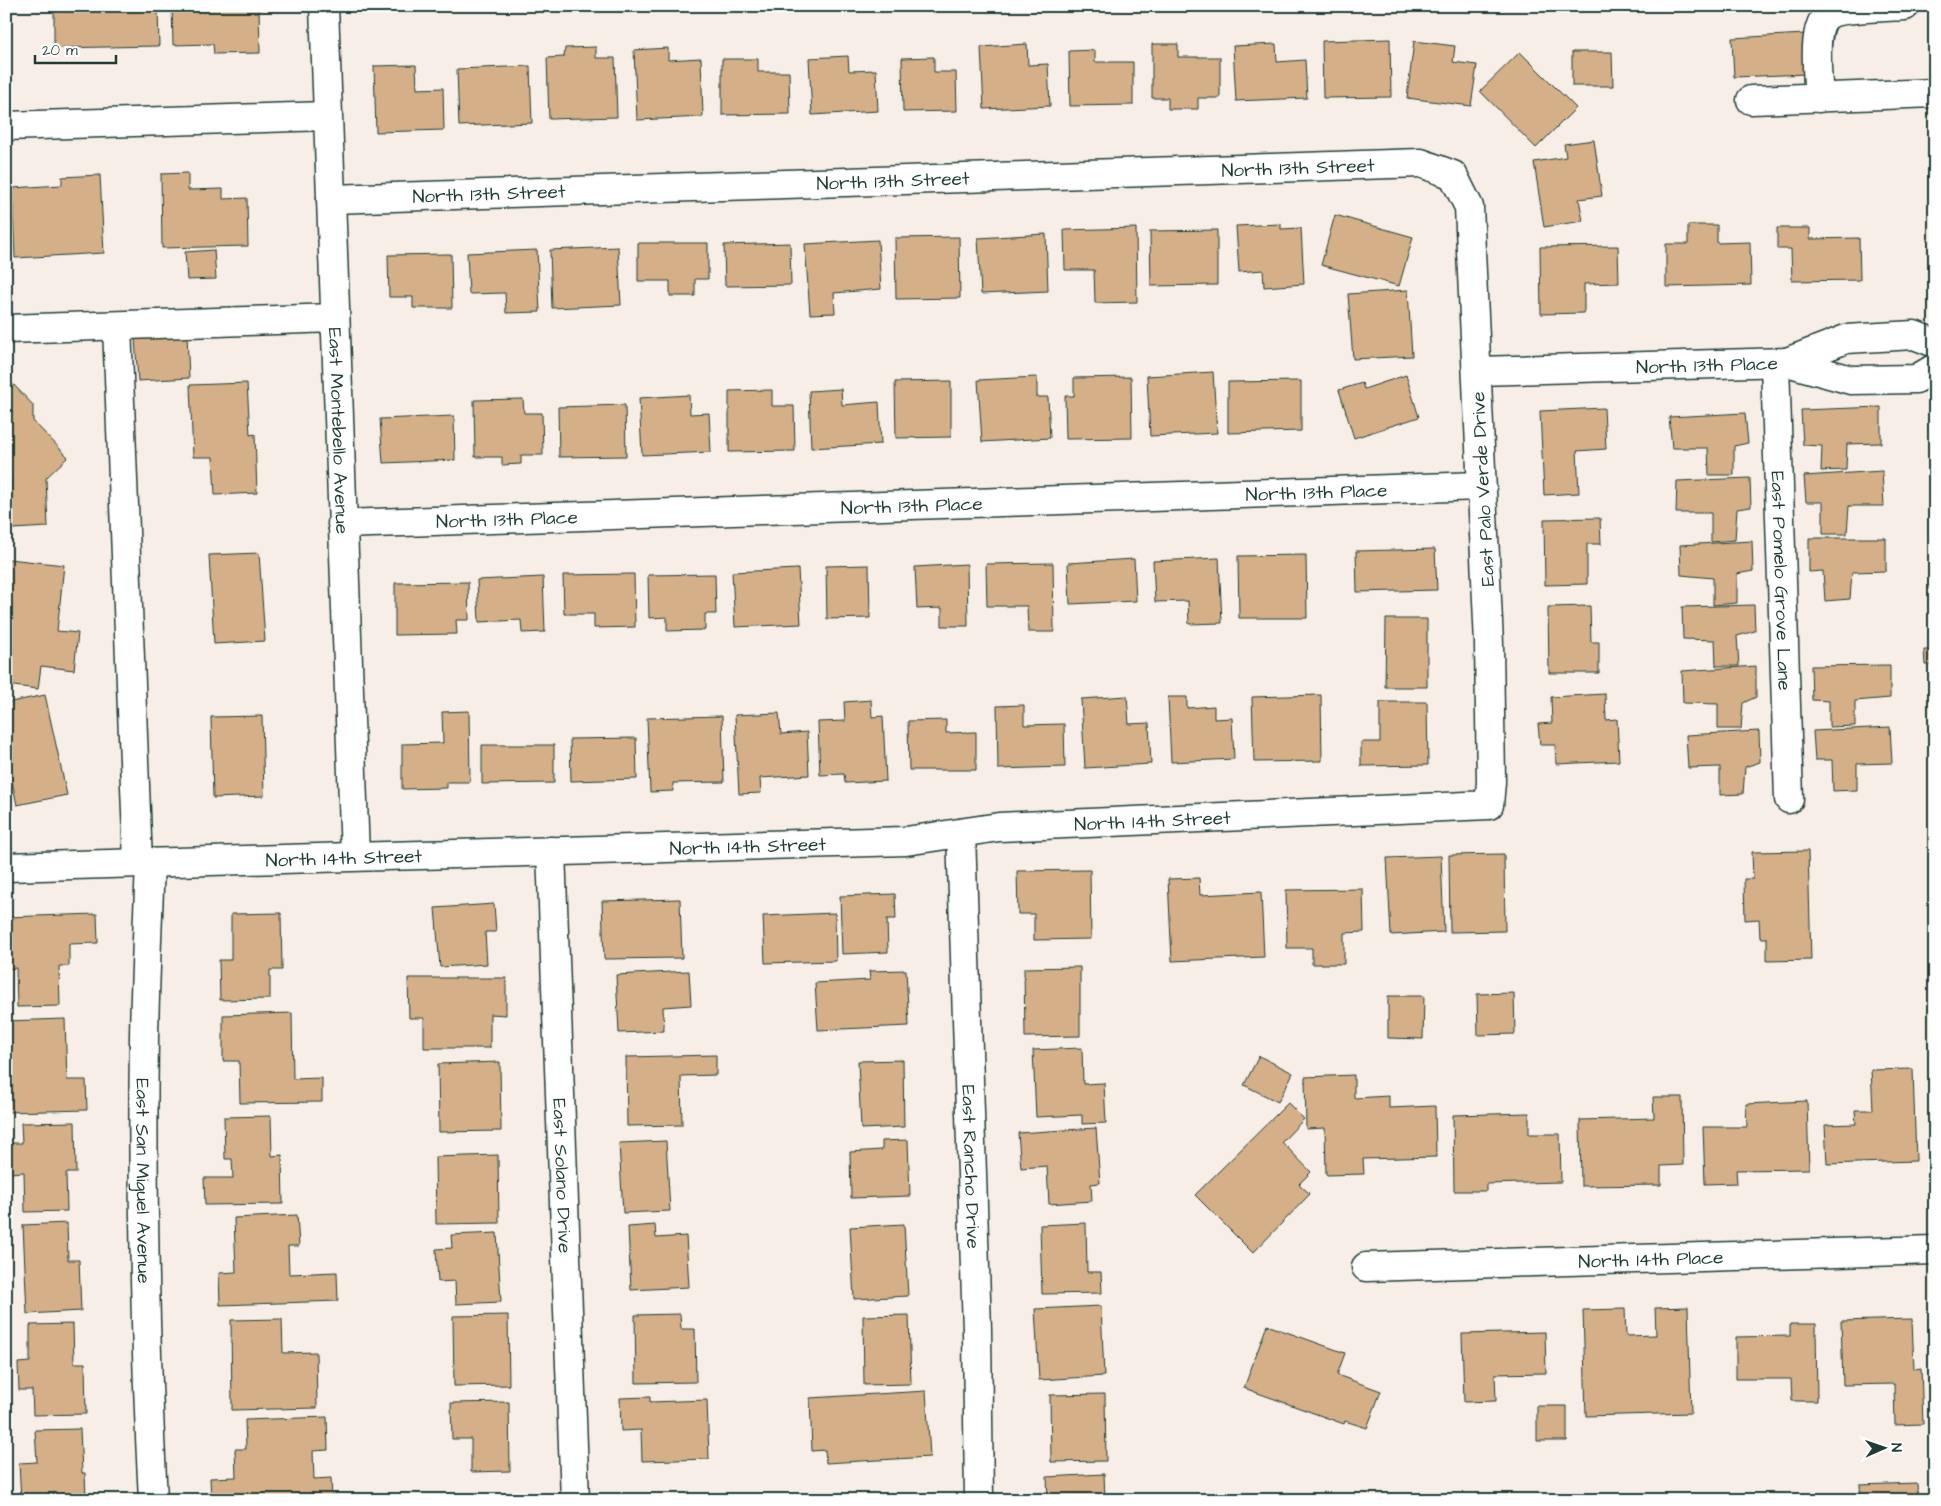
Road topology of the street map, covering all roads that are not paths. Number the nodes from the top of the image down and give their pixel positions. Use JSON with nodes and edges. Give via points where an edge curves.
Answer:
{"nodes":[{"id":1,"x":324,"y":6,"type":"edge"},
{"id":2,"x":1905,"y":6,"type":"edge"},
{"id":3,"x":1935,"y":93,"type":"edge"},
{"id":4,"x":1819,"y":98,"type":"junction"},
{"id":5,"x":1751,"y":100,"type":"dead end"},
{"id":6,"x":327,"y":116,"type":"junction"},
{"id":7,"x":6,"y":126,"type":"edge"},
{"id":8,"x":1454,"y":175,"type":"joint"},
{"id":9,"x":331,"y":199,"type":"junction"},
{"id":10,"x":335,"y":318,"type":"junction"},
{"id":11,"x":117,"y":326,"type":"junction"},
{"id":12,"x":6,"y":329,"type":"edge"},
{"id":13,"x":1935,"y":343,"type":"edge"},
{"id":14,"x":1781,"y":363,"type":"junction"},
{"id":15,"x":1935,"y":368,"type":"edge"},
{"id":16,"x":1477,"y":371,"type":"junction"},
{"id":17,"x":1482,"y":486,"type":"junction"},
{"id":18,"x":342,"y":524,"type":"junction"},
{"id":19,"x":1789,"y":799,"type":"dead end"},
{"id":20,"x":1489,"y":805,"type":"joint"},
{"id":21,"x":961,"y":832,"type":"junction"},
{"id":22,"x":551,"y":851,"type":"junction"},
{"id":23,"x":355,"y":856,"type":"junction"},
{"id":24,"x":144,"y":863,"type":"junction"},
{"id":25,"x":6,"y":867,"type":"edge"},
{"id":26,"x":1935,"y":1250,"type":"edge"},
{"id":27,"x":1366,"y":1267,"type":"dead end"},
{"id":28,"x":153,"y":1500,"type":"edge"},
{"id":29,"x":575,"y":1500,"type":"edge"},
{"id":30,"x":979,"y":1500,"type":"edge"}],
"edges":[{"from":1,"to":6,"type":"street","name":"East Montebello Avenue"},
{"from":2,"to":4,"type":"street","via":[[1828,14],[1821,23],[1817,45]]},
{"from":3,"to":4,"type":"street"},
{"from":4,"to":5,"type":"street"},
{"from":6,"to":7,"type":"street"},
{"from":6,"to":9,"type":"street","name":"East Montebello Avenue"},
{"from":8,"to":9,"type":"street","name":"North 13th Street","via":[[1421,162]]},
{"from":8,"to":16,"type":"street","name":"East Palo Verde Drive","via":[[1470,207]]},
{"from":9,"to":10,"type":"street","name":"East Montebello Avenue"},
{"from":10,"to":11,"type":"street"},
{"from":10,"to":18,"type":"street","name":"East Montebello Avenue"},
{"from":11,"to":12,"type":"street"},
{"from":11,"to":24,"type":"street","name":"East San Miguel Avenue"},
{"from":13,"to":14,"type":"street","name":"North 13th Place","via":[[1914,335],[1846,339]]},
{"from":14,"to":15,"type":"street","name":"North 13th Place","via":[[1851,380],[1916,379]]},
{"from":14,"to":16,"type":"street","name":"North 13th Place"},
{"from":14,"to":19,"type":"street","name":"East Pomelo Grove Lane"},
{"from":16,"to":17,"type":"street","name":"East Palo Verde Drive"},
{"from":17,"to":18,"type":"street","name":"North 13th Place"},
{"from":17,"to":20,"type":"street","name":"East Palo Verde Drive","via":[[1489,654]]},
{"from":18,"to":23,"type":"street","name":"East Montebello Avenue"},
{"from":20,"to":21,"type":"street","name":"North 14th Street","via":[[999,827]]},
{"from":21,"to":22,"type":"street","name":"North 14th Street","via":[[906,840]]},
{"from":21,"to":30,"type":"street","name":"East Rancho Drive","via":[[977,1320]]},
{"from":22,"to":23,"type":"street","name":"North 14th Street"},
{"from":22,"to":29,"type":"street","name":"East Solano Drive"},
{"from":23,"to":24,"type":"street","name":"North 14th Street"},
{"from":24,"to":25,"type":"street","name":"North 14th Street"},
{"from":24,"to":28,"type":"street","name":"East San Miguel Avenue","via":[[146,1360]]},
{"from":26,"to":27,"type":"street","name":"North 14th Place"}]}
